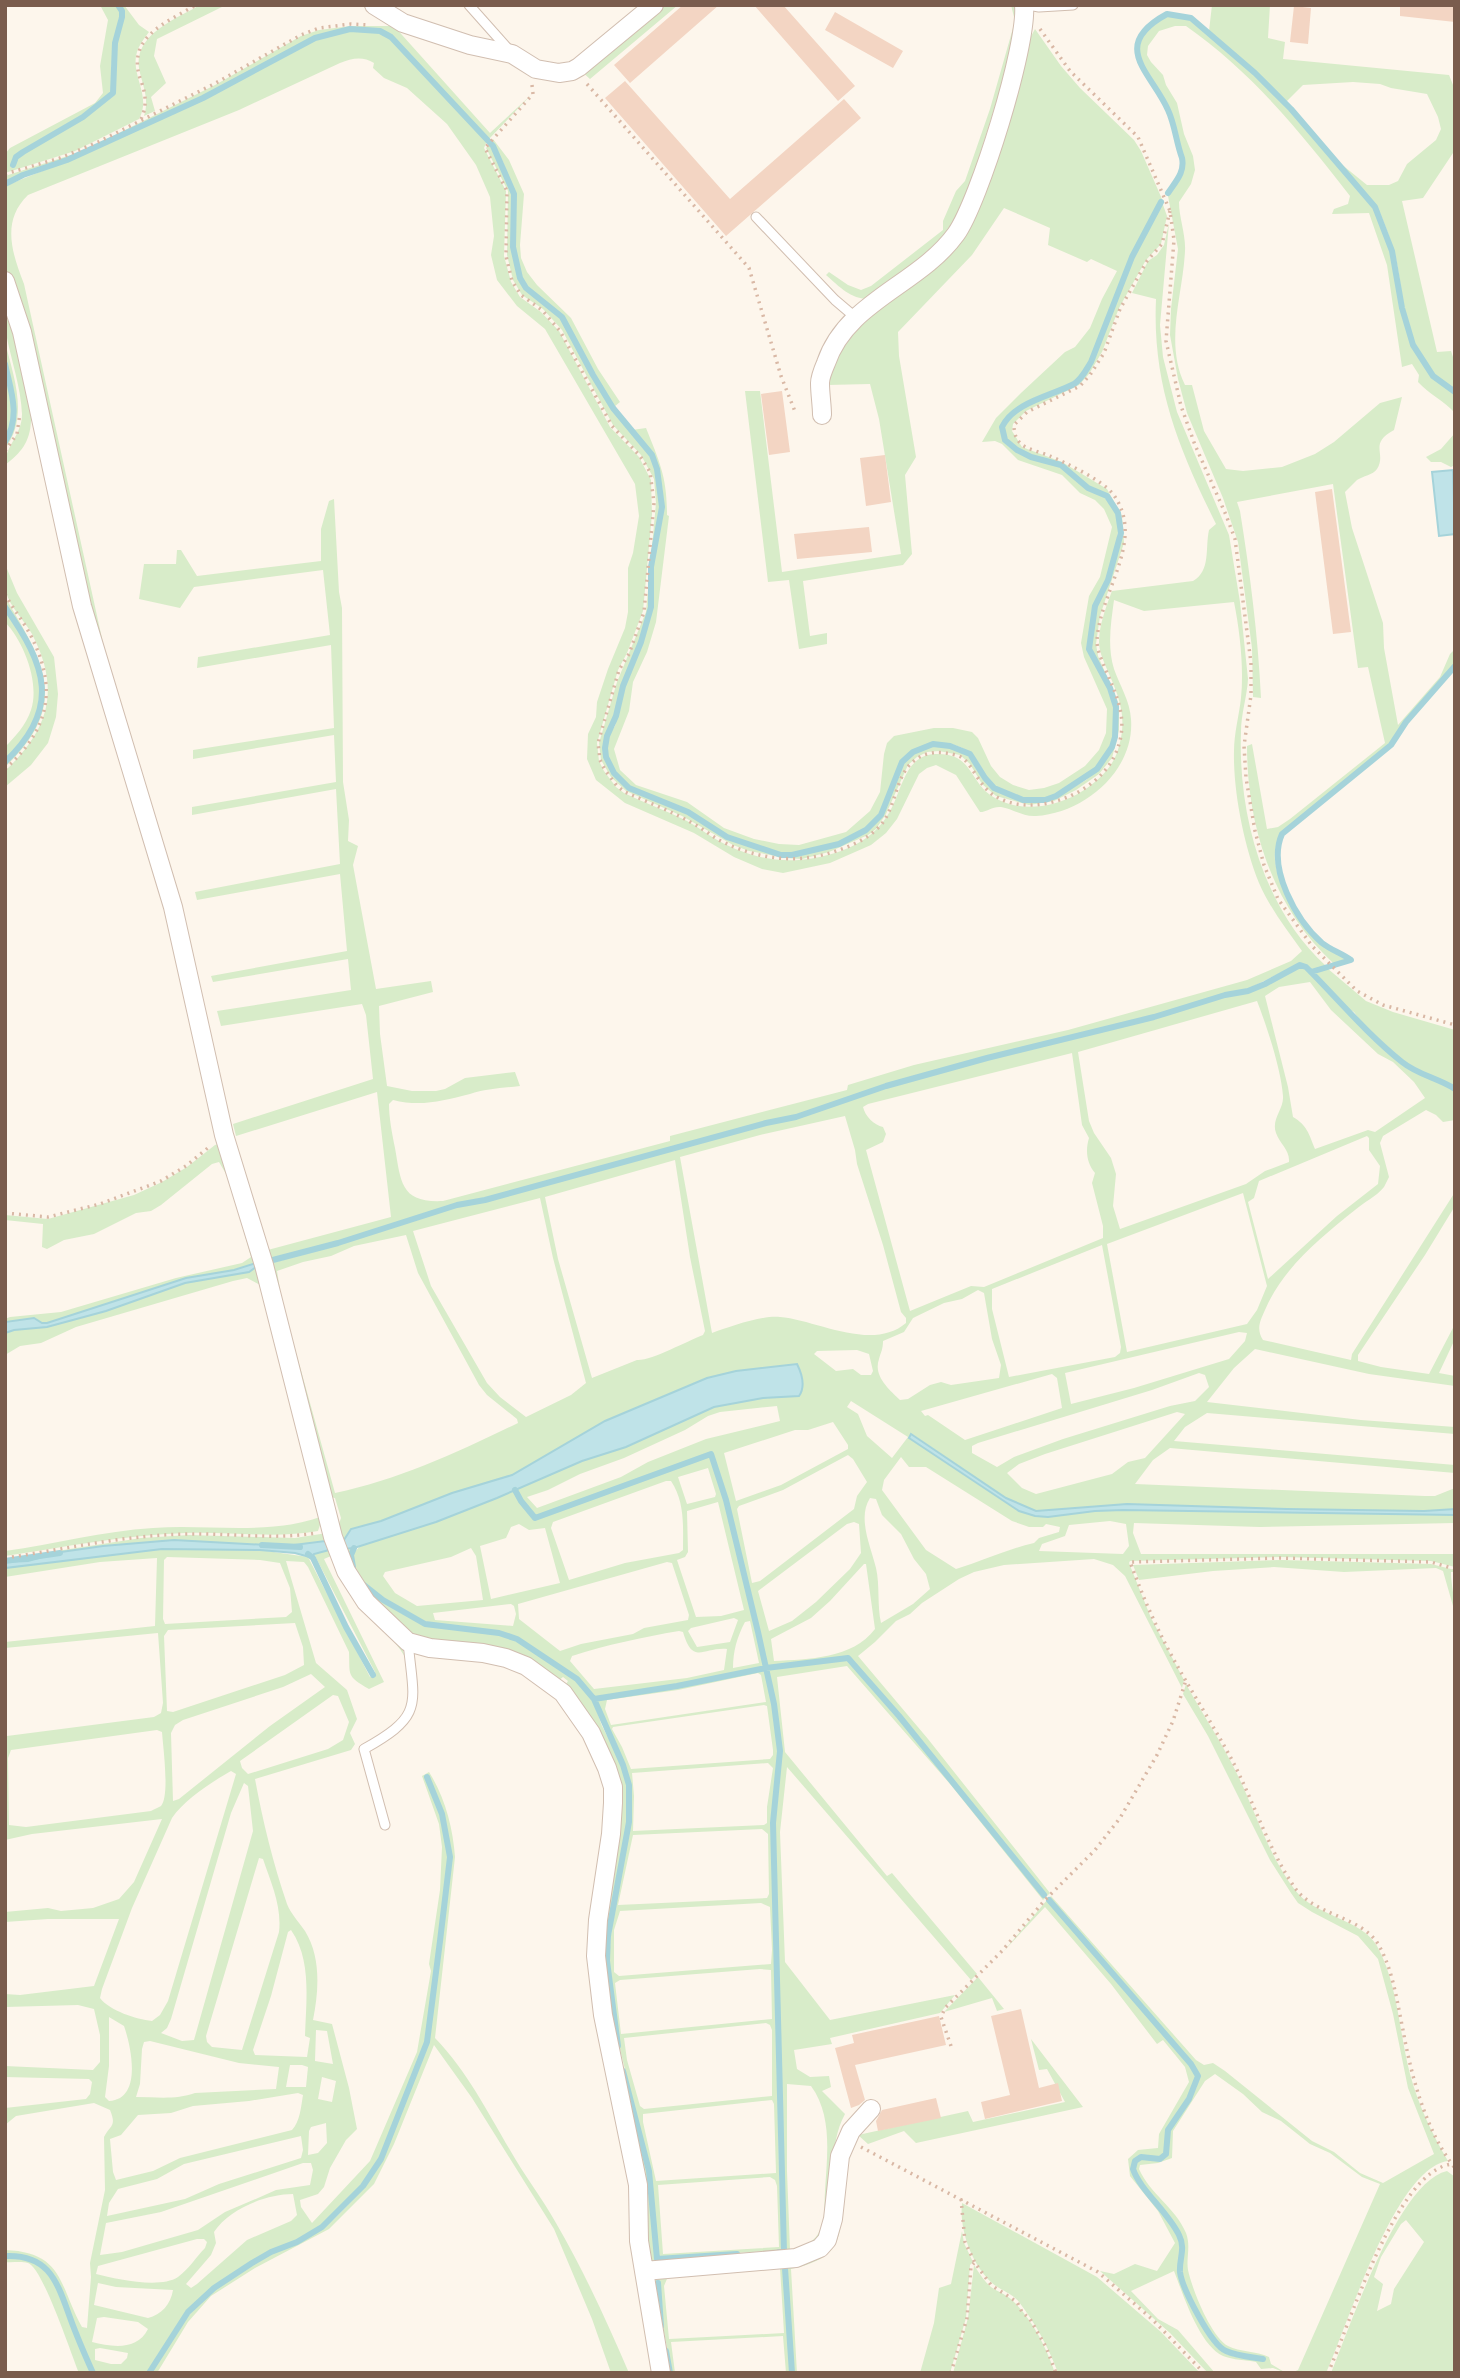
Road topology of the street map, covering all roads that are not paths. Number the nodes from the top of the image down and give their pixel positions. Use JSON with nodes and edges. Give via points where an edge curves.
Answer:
{"nodes":[{"id":1,"x":374,"y":5,"type":"edge"},
{"id":2,"x":469,"y":5,"type":"edge"},
{"id":3,"x":654,"y":5,"type":"edge"},
{"id":4,"x":1026,"y":5,"type":"edge"},
{"id":5,"x":1073,"y":5,"type":"edge"},
{"id":6,"x":512,"y":54,"type":"junction"},
{"id":7,"x":756,"y":217,"type":"dead end"},
{"id":8,"x":5,"y":281,"type":"edge"},
{"id":9,"x":855,"y":317,"type":"junction"},
{"id":10,"x":822,"y":415,"type":"dead end"},
{"id":11,"x":408,"y":1642,"type":"junction"},
{"id":12,"x":385,"y":1825,"type":"dead end"},
{"id":13,"x":871,"y":2109,"type":"dead end"},
{"id":14,"x":644,"y":2271,"type":"junction"},
{"id":15,"x":661,"y":2373,"type":"edge"}],
"edges":[{"from":1,"to":6,"type":"street","via":[[403,23],[470,46]]},
{"from":2,"to":6,"type":"lane"},
{"from":3,"to":6,"type":"street","via":[[572,71],[536,69]]},
{"from":4,"to":5,"type":"lane"},
{"from":4,"to":9,"type":"street","via":[[1010,85],[968,214],[956,234],[923,268]]},
{"from":7,"to":9,"type":"lane"},
{"from":8,"to":11,"type":"street","via":[[22,332],[91,641],[173,907],[224,1135],[264,1265],[331,1528],[355,1587]]},
{"from":9,"to":10,"type":"street","via":[[831,347],[820,381]]},
{"from":11,"to":12,"type":"lane","via":[[413,1694],[409,1715],[398,1728],[364,1749]]},
{"from":11,"to":14,"type":"street","via":[[483,1653],[527,1666],[563,1693],[607,1768],[613,1803],[596,1956],[603,2015],[638,2185]]},
{"from":13,"to":14,"type":"street","via":[[846,2139],[831,2230],[820,2248],[796,2258]]},
{"from":14,"to":15,"type":"street"}]}
